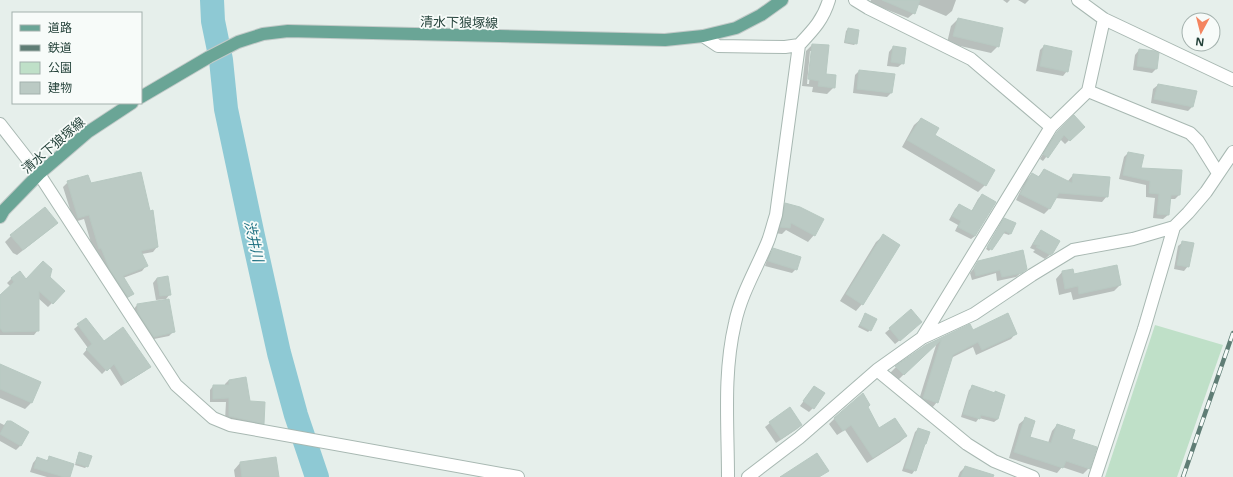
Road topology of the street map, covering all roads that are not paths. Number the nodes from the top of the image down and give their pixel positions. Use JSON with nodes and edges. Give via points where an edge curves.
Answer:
{"nodes":[{"id":1,"x":782,"y":0,"type":"edge"},
{"id":2,"x":829,"y":0,"type":"edge"},
{"id":3,"x":855,"y":0,"type":"edge"},
{"id":4,"x":1078,"y":0,"type":"edge"},
{"id":5,"x":1104,"y":19,"type":"junction"},
{"id":6,"x":703,"y":36,"type":"junction"},
{"id":7,"x":799,"y":45,"type":"junction"},
{"id":8,"x":1233,"y":80,"type":"edge"},
{"id":9,"x":1088,"y":91,"type":"junction"},
{"id":10,"x":142,"y":96,"type":"edge"},
{"id":11,"x":130,"y":104,"type":"edge"},
{"id":12,"x":0,"y":124,"type":"edge"},
{"id":13,"x":1051,"y":127,"type":"junction"},
{"id":14,"x":1233,"y":152,"type":"edge"},
{"id":15,"x":1218,"y":173,"type":"junction"},
{"id":16,"x":39,"y":174,"type":"junction"},
{"id":17,"x":0,"y":217,"type":"edge"},
{"id":18,"x":1174,"y":227,"type":"junction"},
{"id":19,"x":922,"y":338,"type":"junction"},
{"id":20,"x":877,"y":370,"type":"junction"},
{"id":21,"x":518,"y":477,"type":"edge"},
{"id":22,"x":728,"y":477,"type":"edge"},
{"id":23,"x":748,"y":477,"type":"edge"},
{"id":24,"x":1033,"y":477,"type":"edge"},
{"id":25,"x":1095,"y":477,"type":"edge"}],
"edges":[{"from":1,"to":6,"type":"main road","name":"清水下狼塚線","via":[[736,28]]},
{"from":2,"to":7,"type":"street","via":[[825,14]]},
{"from":3,"to":13,"type":"street","via":[[971,59]]},
{"from":4,"to":5,"type":"street"},
{"from":5,"to":8,"type":"street"},
{"from":5,"to":9,"type":"street"},
{"from":6,"to":7,"type":"street","via":[[718,46]]},
{"from":6,"to":10,"type":"main road","name":"清水下狼塚線","via":[[665,40],[288,32],[263,34],[238,42]]},
{"from":7,"to":22,"type":"street","via":[[776,215],[741,302],[728,363]]},
{"from":9,"to":13,"type":"street"},
{"from":9,"to":15,"type":"street","via":[[1190,133]]},
{"from":11,"to":16,"type":"main road","name":"清水下狼塚線","via":[[88,132]]},
{"from":12,"to":16,"type":"street"},
{"from":13,"to":19,"type":"street"},
{"from":14,"to":15,"type":"street"},
{"from":15,"to":18,"type":"street","via":[[1206,192]]},
{"from":16,"to":17,"type":"main road","name":"清水下狼塚線"},
{"from":16,"to":21,"type":"street","via":[[176,385],[213,418],[230,425]]},
{"from":18,"to":19,"type":"street","via":[[1133,239],[1074,250],[974,314]]},
{"from":18,"to":25,"type":"street","via":[[1144,329]]},
{"from":19,"to":20,"type":"street"},
{"from":20,"to":23,"type":"street","via":[[799,438]]},
{"from":20,"to":24,"type":"street","via":[[967,444],[994,461]]}]}
